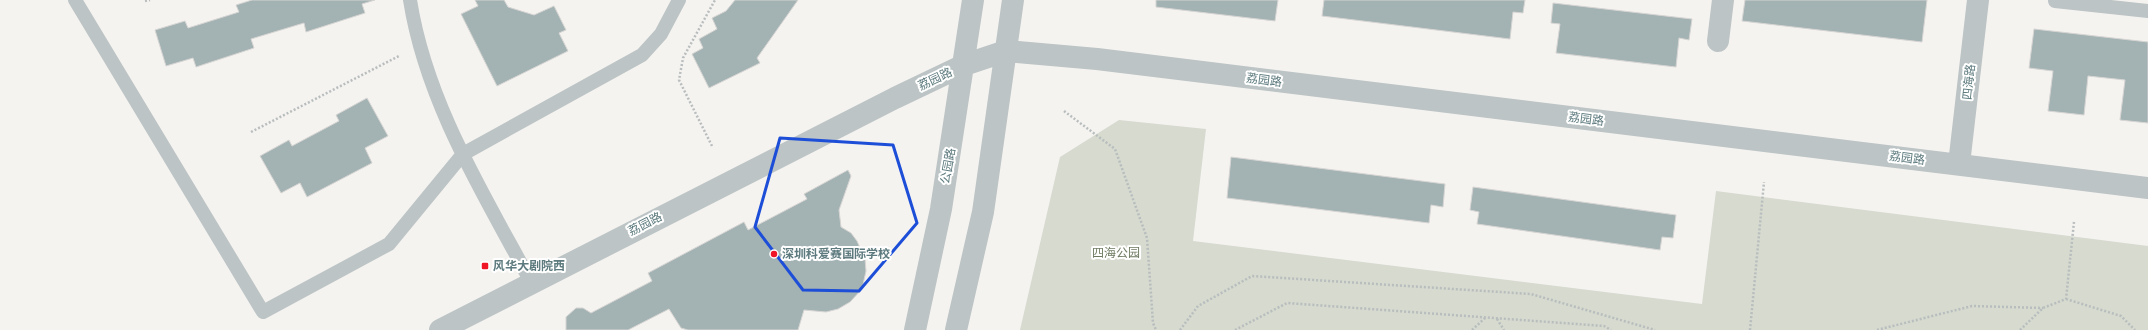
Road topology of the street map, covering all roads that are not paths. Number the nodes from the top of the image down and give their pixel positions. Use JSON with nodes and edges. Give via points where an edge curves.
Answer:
{"nodes":[{"id":1,"x":75,"y":0,"type":"edge"},
{"id":2,"x":410,"y":0,"type":"edge"},
{"id":3,"x":679,"y":0,"type":"edge"},
{"id":4,"x":973,"y":0,"type":"edge"},
{"id":5,"x":1013,"y":0,"type":"edge"},
{"id":6,"x":1723,"y":0,"type":"edge"},
{"id":7,"x":1978,"y":0,"type":"edge"},
{"id":8,"x":2055,"y":1,"type":"dead end"},
{"id":9,"x":2148,"y":11,"type":"edge"},
{"id":10,"x":1718,"y":41,"type":"dead end"},
{"id":11,"x":1006,"y":51,"type":"junction"},
{"id":12,"x":964,"y":65,"type":"junction"},
{"id":13,"x":463,"y":154,"type":"junction"},
{"id":14,"x":1959,"y":164,"type":"junction"},
{"id":15,"x":2148,"y":188,"type":"edge"},
{"id":16,"x":531,"y":282,"type":"junction"},
{"id":17,"x":440,"y":330,"type":"edge"},
{"id":18,"x":915,"y":330,"type":"edge"},
{"id":19,"x":956,"y":330,"type":"edge"}],
"edges":[{"from":1,"to":13,"type":"lane","via":[[263,312],[390,244]]},
{"from":2,"to":13,"type":"lane","via":[[434,89]]},
{"from":3,"to":13,"type":"lane","via":[[661,34],[642,56]]},
{"from":4,"to":12,"type":"street","name":"公园路"},
{"from":5,"to":11,"type":"street"},
{"from":6,"to":10,"type":"street"},
{"from":7,"to":14,"type":"street","name":"四海路"},
{"from":8,"to":9,"type":"lane"},
{"from":11,"to":12,"type":"street","name":"荔园路"},
{"from":11,"to":14,"type":"street","name":"荔园路","via":[[1097,59]]},
{"from":11,"to":19,"type":"street","via":[[983,212]]},
{"from":12,"to":16,"type":"street","name":"荔园路"},
{"from":12,"to":18,"type":"street","name":"公园路","via":[[941,209]]},
{"from":13,"to":16,"type":"lane"},
{"from":14,"to":15,"type":"street","name":"荔园路"},
{"from":16,"to":17,"type":"street","name":"荔园路"}]}
